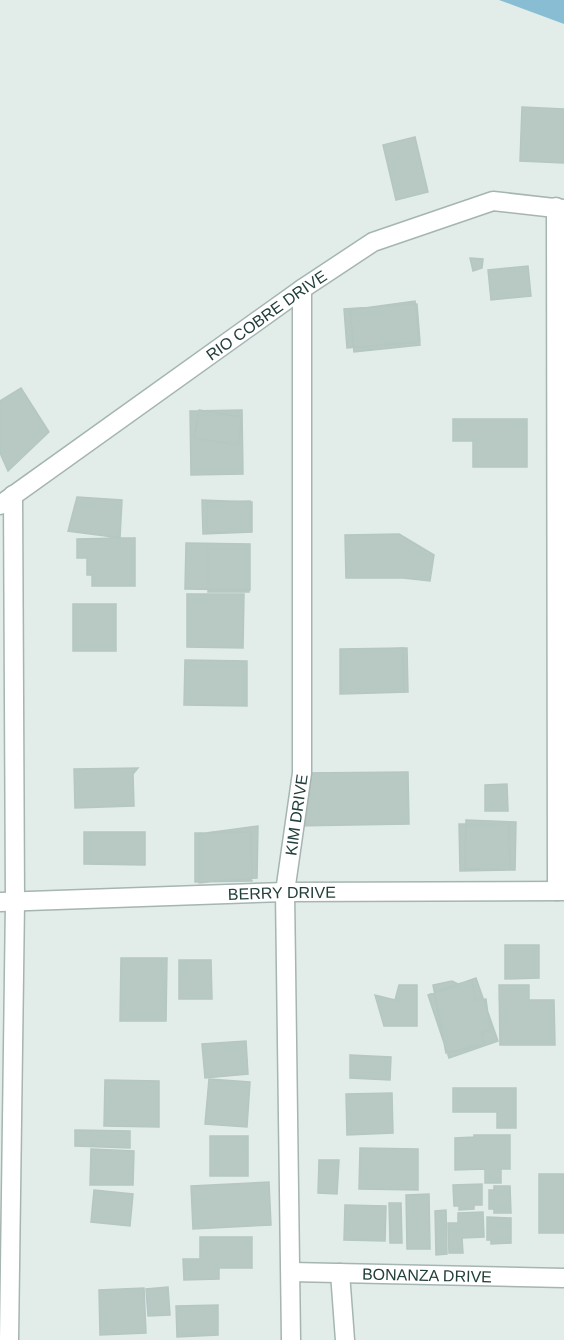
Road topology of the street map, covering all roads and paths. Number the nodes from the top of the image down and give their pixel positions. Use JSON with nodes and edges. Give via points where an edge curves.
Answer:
{"nodes":[{"id":1,"x":560,"y":208,"type":"edge"},
{"id":2,"x":302,"y":289,"type":"junction"},
{"id":3,"x":7,"y":500,"type":"edge"},
{"id":4,"x":560,"y":891,"type":"edge"},
{"id":5,"x":285,"y":892,"type":"junction"},
{"id":6,"x":7,"y":902,"type":"edge"},
{"id":7,"x":291,"y":1272,"type":"junction"},
{"id":8,"x":340,"y":1273,"type":"junction"},
{"id":9,"x":564,"y":1278,"type":"edge"},
{"id":10,"x":9,"y":1340,"type":"edge"},
{"id":11,"x":291,"y":1340,"type":"edge"},
{"id":12,"x":345,"y":1340,"type":"edge"}],
"edges":[{"from":1,"to":2,"type":"street","name":"RIO COBRE DRIVE","via":[[493,201],[373,242]]},
{"from":1,"to":4,"type":"street"},
{"from":2,"to":3,"type":"street","name":"RIO COBRE DRIVE"},
{"from":2,"to":5,"type":"street","name":"KIM DRIVE","via":[[302,773]]},
{"from":3,"to":6,"type":"street"},
{"from":4,"to":5,"type":"street","name":"BERRY DRIVE"},
{"from":5,"to":6,"type":"street","name":"BERRY DRIVE"},
{"from":5,"to":7,"type":"street","name":"KIM DRIVE"},
{"from":6,"to":10,"type":"street"},
{"from":7,"to":8,"type":"street","name":"BONANZA DRIVE"},
{"from":7,"to":11,"type":"street","name":"KIM DRIVE"},
{"from":8,"to":9,"type":"street","name":"BONANZA DRIVE"},
{"from":8,"to":12,"type":"street"}]}
